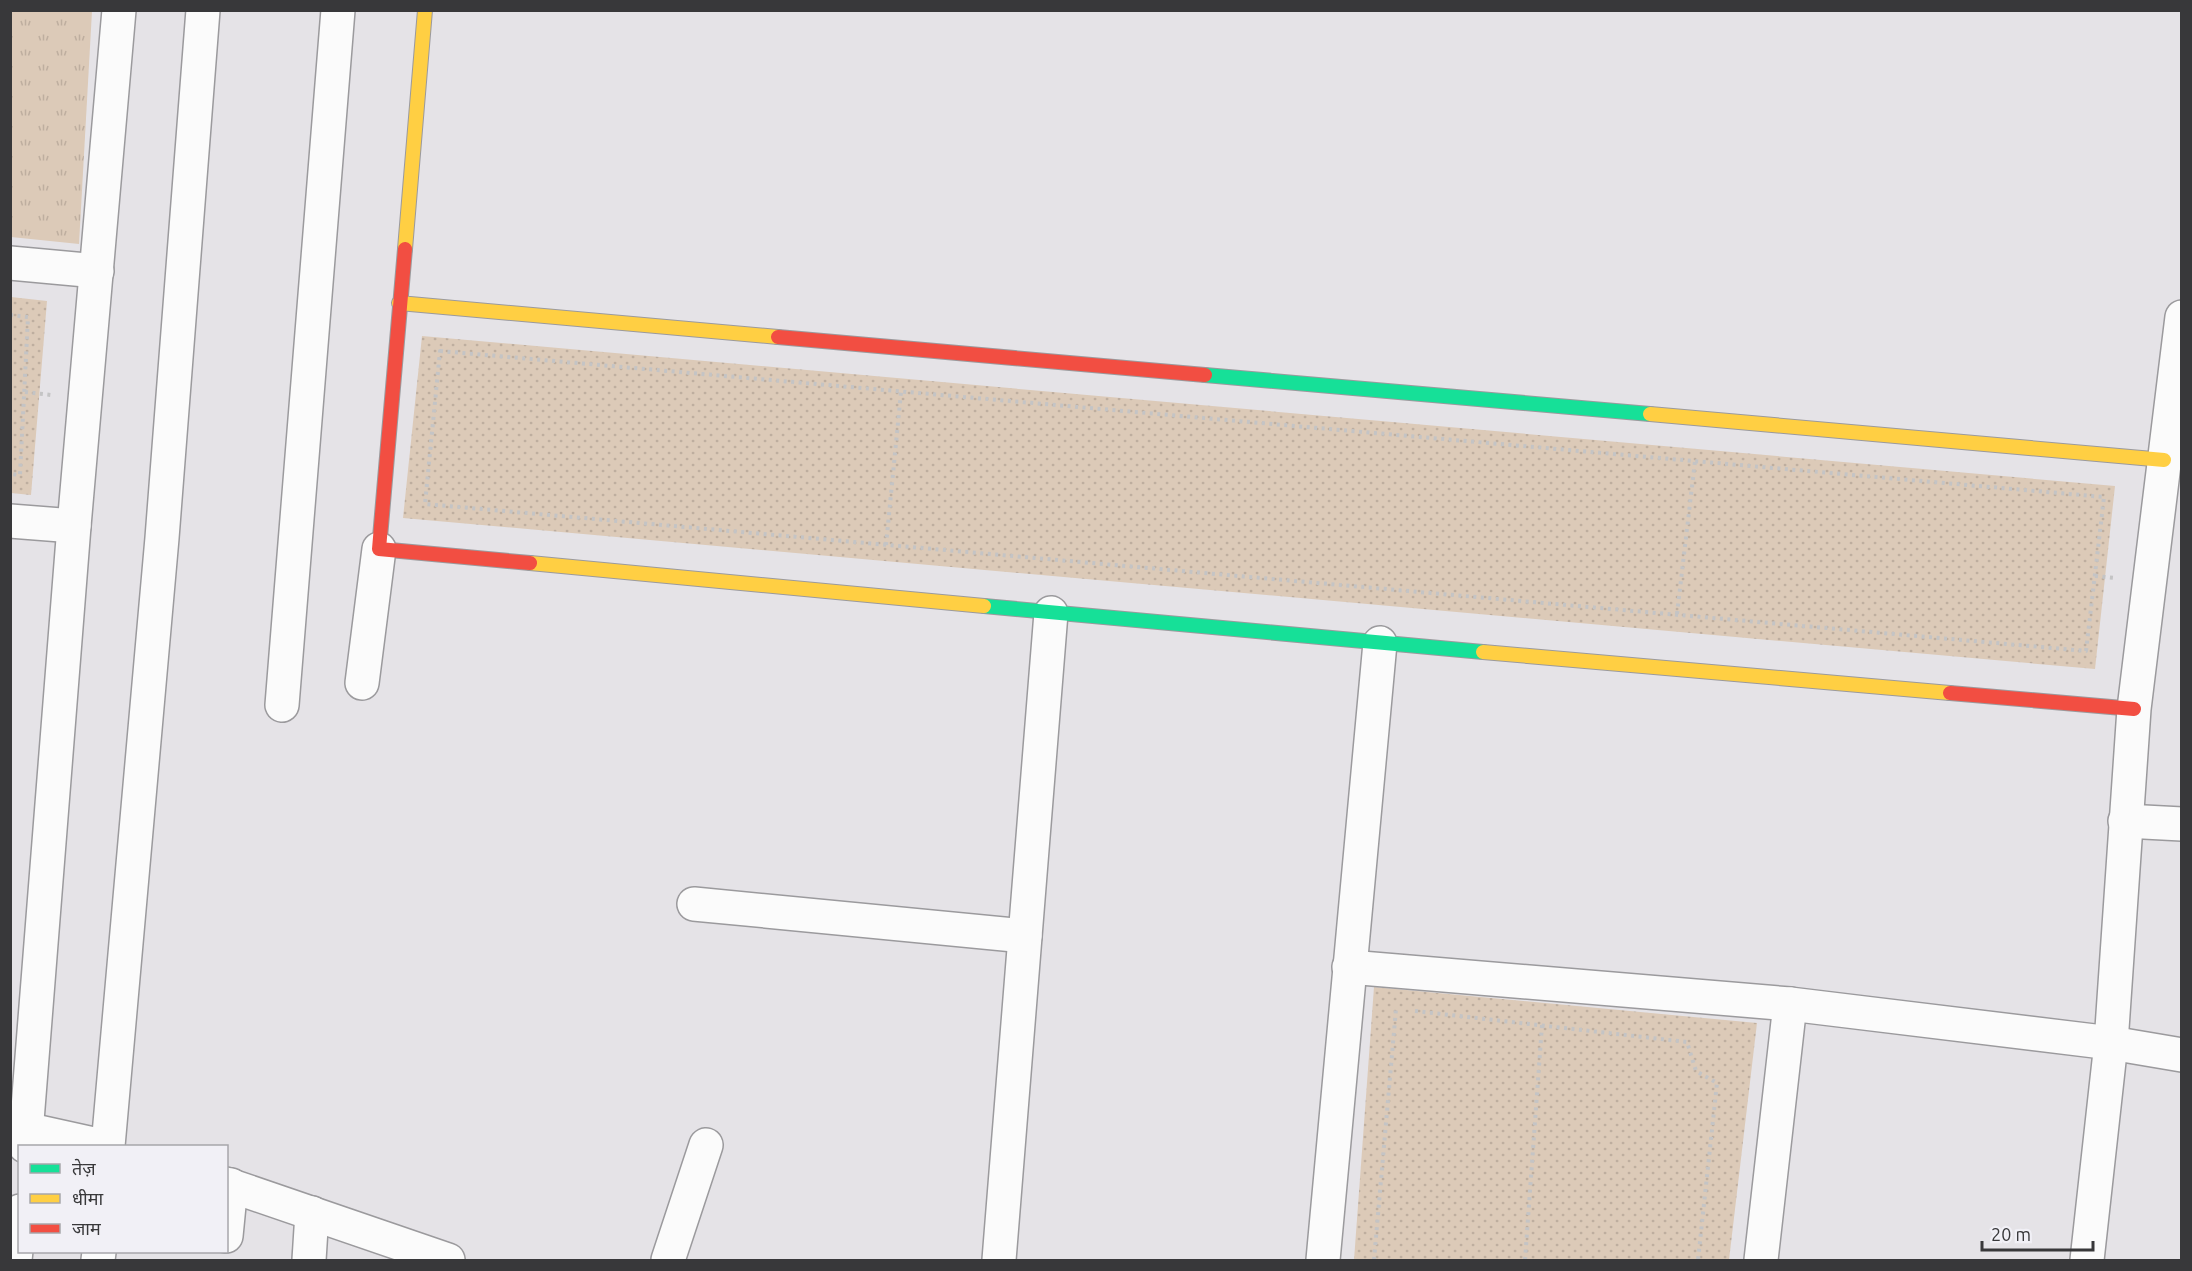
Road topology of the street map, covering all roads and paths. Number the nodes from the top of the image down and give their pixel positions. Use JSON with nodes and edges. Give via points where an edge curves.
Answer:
{"nodes":[{"id":1,"x":119,"y":10,"type":"edge"},
{"id":2,"x":203,"y":10,"type":"edge"},
{"id":3,"x":338,"y":10,"type":"edge"},
{"id":4,"x":426,"y":10,"type":"edge"},
{"id":5,"x":10,"y":263,"type":"edge"},
{"id":6,"x":97,"y":271,"type":"junction"},
{"id":7,"x":399,"y":303,"type":"junction"},
{"id":8,"x":10,"y":315,"type":"edge"},
{"id":9,"x":2181,"y":317,"type":"edge"},
{"id":10,"x":901,"y":392,"type":"junction"},
{"id":11,"x":2164,"y":460,"type":"junction"},
{"id":12,"x":1695,"y":461,"type":"junction"},
{"id":13,"x":10,"y":474,"type":"edge"},
{"id":14,"x":10,"y":521,"type":"edge"},
{"id":15,"x":74,"y":526,"type":"junction"},
{"id":16,"x":886,"y":545,"type":"junction"},
{"id":17,"x":379,"y":549,"type":"junction"},
{"id":18,"x":1051,"y":613,"type":"junction"},
{"id":19,"x":1677,"y":614,"type":"junction"},
{"id":20,"x":1380,"y":643,"type":"junction"},
{"id":21,"x":362,"y":683,"type":"dead end"},
{"id":22,"x":282,"y":705,"type":"dead end"},
{"id":23,"x":2134,"y":709,"type":"junction"},
{"id":24,"x":2125,"y":821,"type":"junction"},
{"id":25,"x":2181,"y":824,"type":"edge"},
{"id":26,"x":694,"y":904,"type":"dead end"},
{"id":27,"x":1025,"y":936,"type":"junction"},
{"id":28,"x":1349,"y":967,"type":"junction"},
{"id":29,"x":1545,"y":984,"type":"junction"},
{"id":30,"x":1790,"y":1005,"type":"junction"},
{"id":31,"x":1542,"y":1026,"type":"junction"},
{"id":32,"x":2111,"y":1043,"type":"junction"},
{"id":33,"x":2181,"y":1056,"type":"edge"},
{"id":34,"x":26,"y":1138,"type":"edge"},
{"id":35,"x":93,"y":1145,"type":"edge"},
{"id":36,"x":108,"y":1145,"type":"edge"},
{"id":37,"x":706,"y":1145,"type":"dead end"},
{"id":38,"x":229,"y":1185,"type":"edge"},
{"id":39,"x":228,"y":1202,"type":"edge"},
{"id":40,"x":312,"y":1213,"type":"junction"},
{"id":41,"x":18,"y":1231,"type":"edge"},
{"id":42,"x":15,"y":1260,"type":"edge"},
{"id":43,"x":309,"y":1260,"type":"edge"},
{"id":44,"x":448,"y":1260,"type":"edge"},
{"id":45,"x":668,"y":1260,"type":"edge"},
{"id":46,"x":999,"y":1260,"type":"edge"},
{"id":47,"x":1323,"y":1260,"type":"edge"},
{"id":48,"x":1374,"y":1260,"type":"edge"},
{"id":49,"x":1525,"y":1260,"type":"edge"},
{"id":50,"x":1698,"y":1260,"type":"edge"},
{"id":51,"x":1761,"y":1260,"type":"edge"},
{"id":52,"x":2087,"y":1260,"type":"edge"}],
"edges":[{"from":1,"to":6,"type":"street"},
{"from":2,"to":36,"type":"street","via":[[162,538]]},
{"from":3,"to":22,"type":"street"},
{"from":4,"to":7,"type":"street"},
{"from":5,"to":6,"type":"street"},
{"from":6,"to":15,"type":"street"},
{"from":7,"to":11,"type":"street"},
{"from":7,"to":17,"type":"street"},
{"from":8,"to":13,"type":"path","via":[[28,317],[20,475]]},
{"from":9,"to":11,"type":"street"},
{"from":10,"to":12,"type":"path"},
{"from":10,"to":16,"type":"path"},
{"from":10,"to":16,"type":"path","via":[[440,351],[425,504]]},
{"from":11,"to":23,"type":"street"},
{"from":12,"to":19,"type":"path"},
{"from":12,"to":19,"type":"path","via":[[2104,497],[2089,629],[2086,651]]},
{"from":14,"to":15,"type":"street"},
{"from":15,"to":34,"type":"street"},
{"from":16,"to":19,"type":"path"},
{"from":17,"to":18,"type":"street"},
{"from":17,"to":21,"type":"street"},
{"from":18,"to":20,"type":"street"},
{"from":18,"to":27,"type":"street"},
{"from":20,"to":23,"type":"street"},
{"from":20,"to":28,"type":"street"},
{"from":23,"to":24,"type":"street"},
{"from":24,"to":25,"type":"street"},
{"from":24,"to":32,"type":"street"},
{"from":26,"to":27,"type":"street"},
{"from":27,"to":46,"type":"street"},
{"from":28,"to":29,"type":"street"},
{"from":28,"to":47,"type":"street"},
{"from":29,"to":30,"type":"street"},
{"from":29,"to":31,"type":"path"},
{"from":30,"to":32,"type":"street"},
{"from":30,"to":51,"type":"street"},
{"from":31,"to":48,"type":"path","via":[[1396,1009]]},
{"from":31,"to":49,"type":"path"},
{"from":31,"to":50,"type":"path","via":[[1686,1042],[1696,1071],[1717,1083]]},
{"from":32,"to":33,"type":"street"},
{"from":32,"to":52,"type":"street"},
{"from":34,"to":35,"type":"street"},
{"from":37,"to":45,"type":"street"},
{"from":38,"to":39,"type":"street"},
{"from":38,"to":40,"type":"street"},
{"from":40,"to":43,"type":"street"},
{"from":40,"to":44,"type":"street"},
{"from":41,"to":42,"type":"street"}]}
